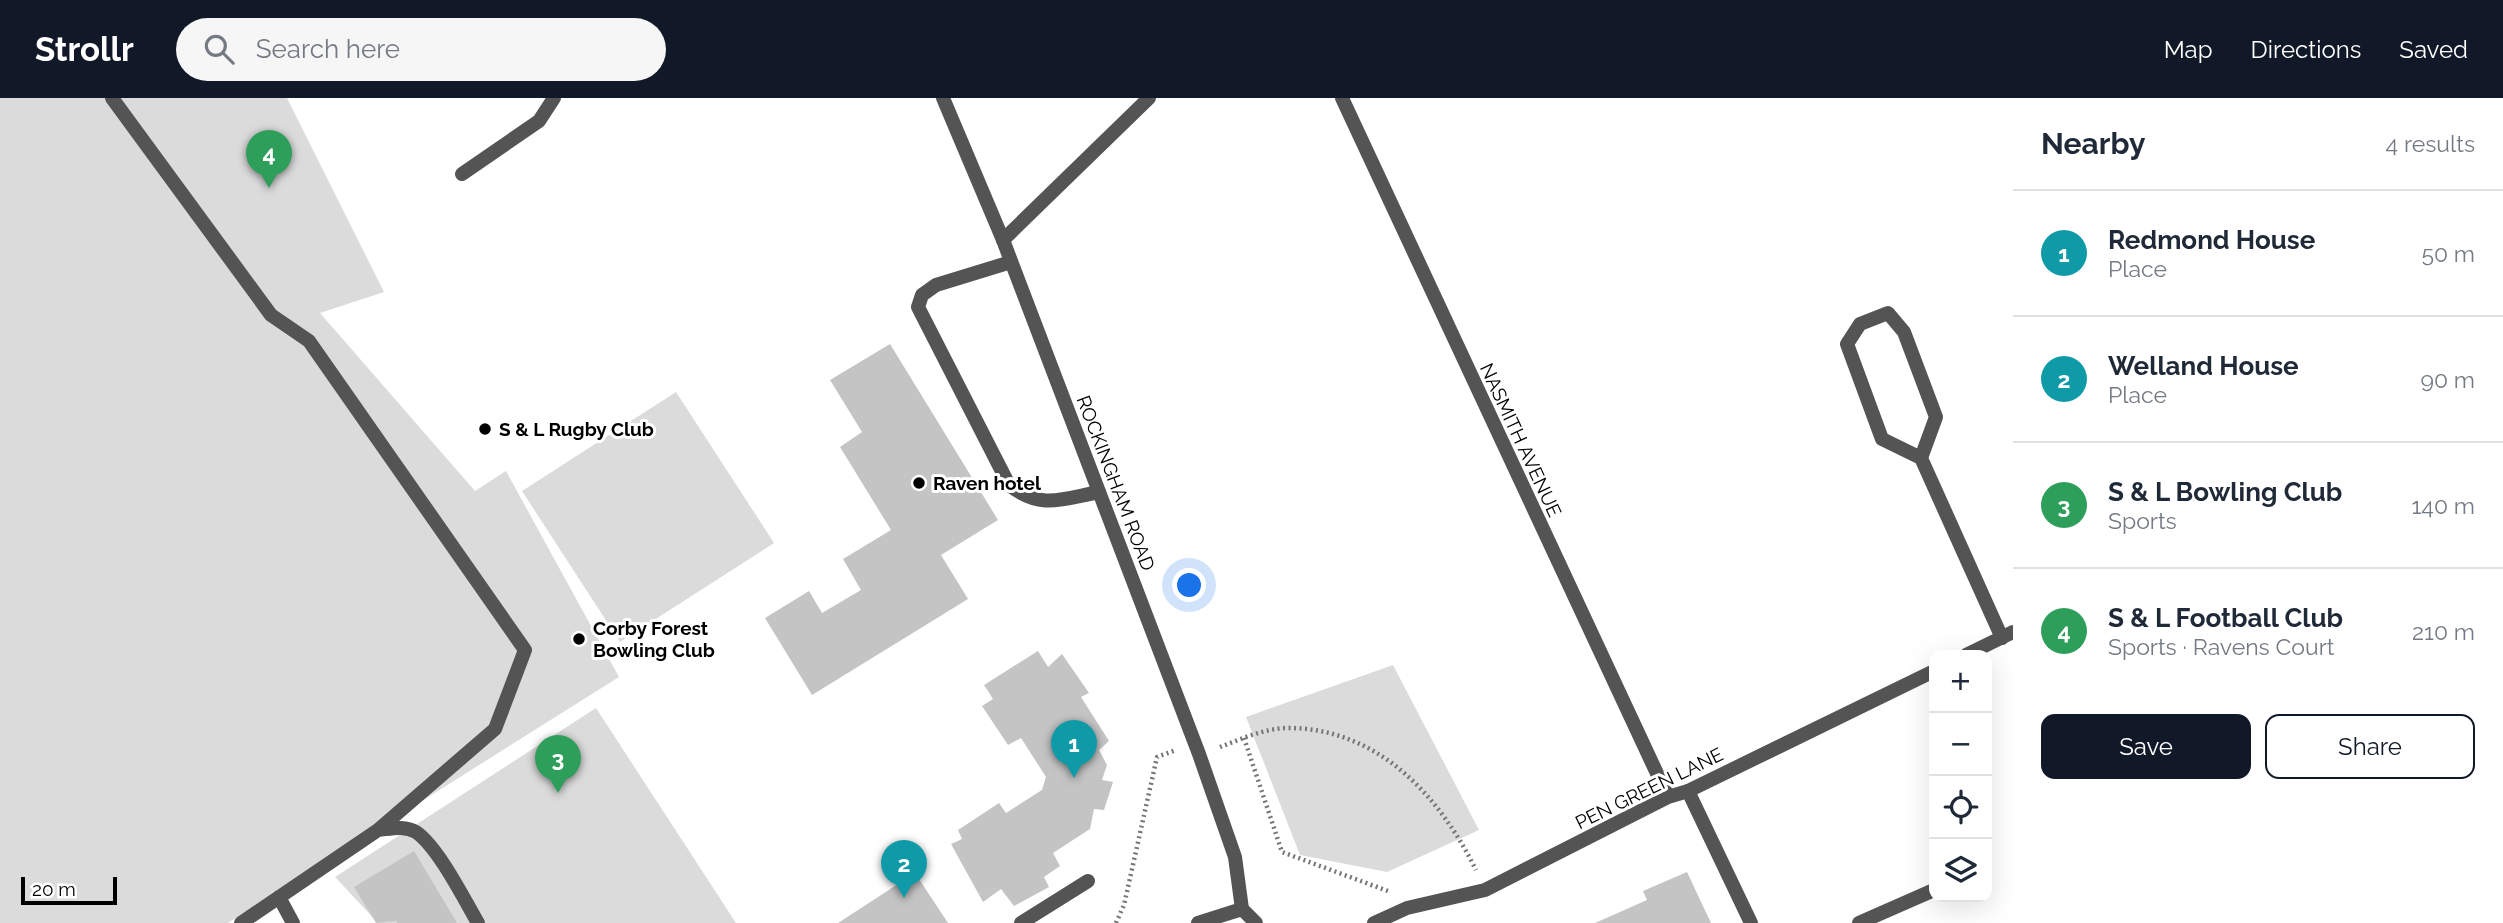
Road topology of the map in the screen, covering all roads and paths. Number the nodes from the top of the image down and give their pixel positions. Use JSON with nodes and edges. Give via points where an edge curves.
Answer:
{"nodes":[{"id":1,"x":112,"y":98,"type":"edge"},
{"id":2,"x":554,"y":98,"type":"edge"},
{"id":3,"x":943,"y":98,"type":"edge"},
{"id":4,"x":1149,"y":98,"type":"edge"},
{"id":5,"x":1342,"y":98,"type":"edge"},
{"id":6,"x":462,"y":174,"type":"dead end"},
{"id":7,"x":1003,"y":240,"type":"junction"},
{"id":8,"x":1011,"y":262,"type":"junction"},
{"id":9,"x":1921,"y":458,"type":"junction"},
{"id":10,"x":1099,"y":492,"type":"junction"},
{"id":11,"x":2008,"y":635,"type":"edge"},
{"id":12,"x":1976,"y":650,"type":"edge"},
{"id":13,"x":1929,"y":673,"type":"edge"},
{"id":14,"x":1244,"y":737,"type":"junction"},
{"id":15,"x":1197,"y":749,"type":"junction"},
{"id":16,"x":1688,"y":791,"type":"junction"},
{"id":17,"x":1668,"y":797,"type":"junction"},
{"id":18,"x":378,"y":830,"type":"junction"},
{"id":19,"x":1088,"y":881,"type":"dead end"},
{"id":20,"x":1485,"y":890,"type":"junction"},
{"id":21,"x":1929,"y":892,"type":"edge"},
{"id":22,"x":279,"y":897,"type":"junction"},
{"id":23,"x":1407,"y":908,"type":"junction"},
{"id":24,"x":1242,"y":909,"type":"junction"},
{"id":25,"x":242,"y":923,"type":"edge"},
{"id":26,"x":293,"y":923,"type":"edge"},
{"id":27,"x":478,"y":923,"type":"edge"},
{"id":28,"x":1021,"y":923,"type":"edge"},
{"id":29,"x":1116,"y":923,"type":"edge"},
{"id":30,"x":1198,"y":923,"type":"edge"},
{"id":31,"x":1256,"y":923,"type":"edge"},
{"id":32,"x":1374,"y":923,"type":"edge"},
{"id":33,"x":1751,"y":923,"type":"edge"},
{"id":34,"x":1859,"y":923,"type":"edge"}],
"edges":[{"from":1,"to":18,"type":"street","via":[[271,315],[309,341],[525,650],[495,729]]},
{"from":2,"to":6,"type":"street","via":[[539,121]]},
{"from":3,"to":7,"type":"street","name":"ROCKINGHAM ROAD"},
{"from":4,"to":7,"type":"street"},
{"from":5,"to":17,"type":"street","name":"NASMITH AVENUE"},
{"from":7,"to":8,"type":"street","name":"ROCKINGHAM ROAD"},
{"from":8,"to":10,"type":"street","name":"ROCKINGHAM ROAD"},
{"from":8,"to":10,"type":"street","via":[[936,285],[922,295],[918,307],[1009,485],[1025,497],[1047,502]]},
{"from":9,"to":9,"type":"street","via":[[1936,417],[1904,331],[1888,313],[1860,324],[1847,344],[1882,439]]},
{"from":9,"to":11,"type":"street"},
{"from":10,"to":15,"type":"street","name":"ROCKINGHAM ROAD"},
{"from":11,"to":12,"type":"street"},
{"from":13,"to":16,"type":"street","name":"PEN GREEN LANE"},
{"from":14,"to":15,"type":"path"},
{"from":14,"to":20,"type":"path","via":[[1286,728],[1322,733],[1354,741],[1388,759],[1437,804]]},
{"from":14,"to":23,"type":"path","via":[[1282,852],[1401,896]]},
{"from":15,"to":24,"type":"street","name":"ROCKINGHAM ROAD","via":[[1235,857]]},
{"from":15,"to":29,"type":"path","via":[[1157,757]]},
{"from":16,"to":17,"type":"street","name":"PEN GREEN LANE"},
{"from":16,"to":33,"type":"street"},
{"from":17,"to":20,"type":"street","name":"PEN GREEN LANE"},
{"from":18,"to":22,"type":"street"},
{"from":18,"to":27,"type":"street","via":[[400,827],[415,831],[432,848]]},
{"from":19,"to":28,"type":"street"},
{"from":20,"to":23,"type":"street","name":"PEN GREEN LANE"},
{"from":21,"to":34,"type":"street"},
{"from":22,"to":25,"type":"street"},
{"from":22,"to":26,"type":"street"},
{"from":23,"to":32,"type":"street","name":"PEN GREEN LANE"},
{"from":24,"to":30,"type":"street"},
{"from":24,"to":31,"type":"street"}]}
